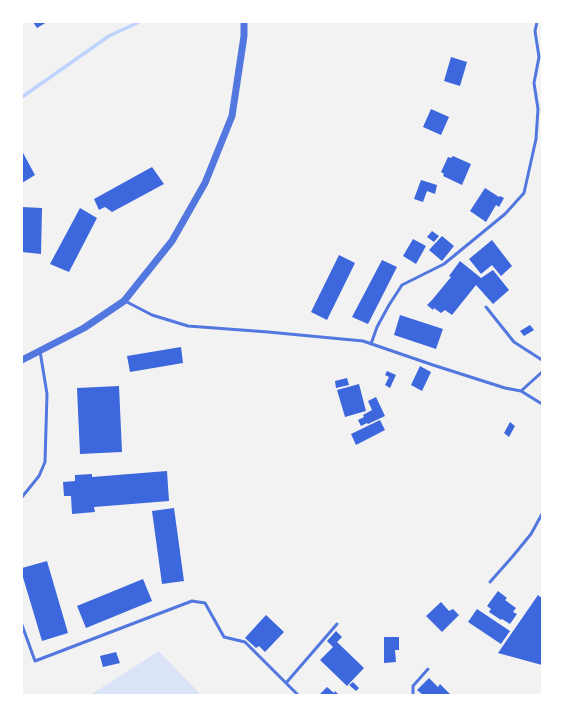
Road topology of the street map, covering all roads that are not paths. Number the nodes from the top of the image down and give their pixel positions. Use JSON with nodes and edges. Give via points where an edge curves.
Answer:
{"nodes":[{"id":1,"x":244,"y":22,"type":"edge"},
{"id":2,"x":537,"y":22,"type":"edge"},
{"id":3,"x":124,"y":301,"type":"junction"},
{"id":4,"x":486,"y":306,"type":"dead end"},
{"id":5,"x":371,"y":344,"type":"junction"},
{"id":6,"x":40,"y":351,"type":"junction"},
{"id":7,"x":22,"y":360,"type":"edge"},
{"id":8,"x":542,"y":360,"type":"edge"},
{"id":9,"x":542,"y":372,"type":"edge"},
{"id":10,"x":521,"y":391,"type":"junction"},
{"id":11,"x":542,"y":404,"type":"edge"},
{"id":12,"x":22,"y":498,"type":"edge"},
{"id":13,"x":542,"y":514,"type":"edge"},
{"id":14,"x":490,"y":582,"type":"dead end"},
{"id":15,"x":337,"y":624,"type":"dead end"},
{"id":16,"x":22,"y":625,"type":"edge"},
{"id":17,"x":428,"y":669,"type":"dead end"},
{"id":18,"x":286,"y":683,"type":"junction"},
{"id":19,"x":298,"y":695,"type":"edge"},
{"id":20,"x":413,"y":695,"type":"edge"}],
"edges":[{"from":1,"to":3,"type":"street","via":[[232,116],[205,182],[172,241]]},
{"from":2,"to":5,"type":"lane","via":[[535,31],[539,57],[534,83],[538,109],[536,139],[524,193],[506,214],[444,264],[402,285],[386,310]]},
{"from":3,"to":5,"type":"lane","via":[[152,315],[188,326],[363,341]]},
{"from":3,"to":6,"type":"street","via":[[84,328]]},
{"from":4,"to":8,"type":"lane","via":[[514,342]]},
{"from":5,"to":10,"type":"lane"},
{"from":6,"to":7,"type":"street"},
{"from":6,"to":12,"type":"lane","via":[[47,394],[45,462],[39,476]]},
{"from":9,"to":10,"type":"lane"},
{"from":10,"to":11,"type":"lane"},
{"from":13,"to":14,"type":"lane","via":[[531,534]]},
{"from":15,"to":18,"type":"lane"},
{"from":16,"to":18,"type":"lane","via":[[36,661],[192,601],[205,603],[224,636],[245,642]]},
{"from":17,"to":20,"type":"lane","via":[[413,686]]},
{"from":18,"to":19,"type":"lane"}]}
